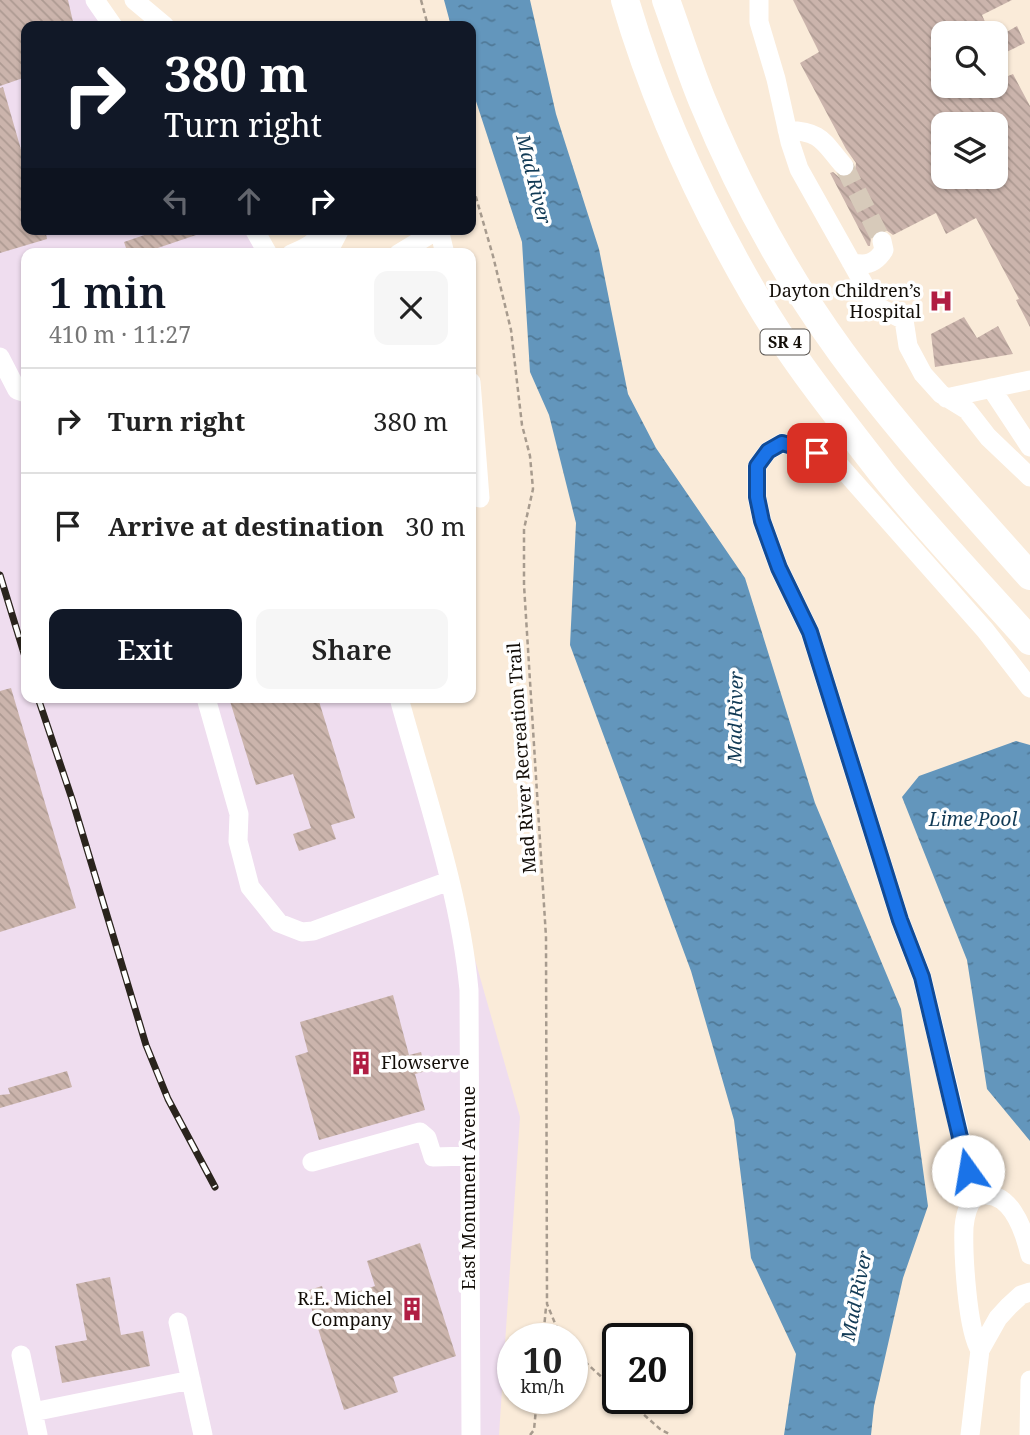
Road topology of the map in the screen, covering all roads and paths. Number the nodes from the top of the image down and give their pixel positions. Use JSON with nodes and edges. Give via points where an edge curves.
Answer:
{"nodes":[{"id":1,"x":95,"y":0,"type":"edge"},
{"id":2,"x":134,"y":0,"type":"edge"},
{"id":3,"x":421,"y":0,"type":"edge"},
{"id":4,"x":625,"y":0,"type":"edge"},
{"id":5,"x":666,"y":0,"type":"edge"},
{"id":6,"x":759,"y":0,"type":"edge"},
{"id":7,"x":110,"y":21,"type":"edge"},
{"id":8,"x":159,"y":21,"type":"edge"},
{"id":9,"x":427,"y":21,"type":"edge"},
{"id":10,"x":787,"y":130,"type":"junction"},
{"id":11,"x":844,"y":166,"type":"tunnel mouth"},
{"id":12,"x":476,"y":197,"type":"edge"},
{"id":13,"x":321,"y":235,"type":"edge"},
{"id":14,"x":429,"y":235,"type":"edge"},
{"id":15,"x":883,"y":241,"type":"dead end"},
{"id":16,"x":305,"y":248,"type":"edge"},
{"id":17,"x":408,"y":248,"type":"edge"},
{"id":18,"x":851,"y":262,"type":"junction"},
{"id":19,"x":0,"y":357,"type":"edge"},
{"id":20,"x":1030,"y":380,"type":"edge"},
{"id":21,"x":991,"y":388,"type":"junction"},
{"id":22,"x":21,"y":391,"type":"edge"},
{"id":23,"x":946,"y":398,"type":"junction"},
{"id":24,"x":476,"y":446,"type":"edge"},
{"id":25,"x":1030,"y":447,"type":"edge"},
{"id":26,"x":1030,"y":477,"type":"edge"},
{"id":27,"x":480,"y":498,"type":"dead end"},
{"id":28,"x":1030,"y":576,"type":"edge"},
{"id":29,"x":1030,"y":640,"type":"edge"},
{"id":30,"x":1030,"y":688,"type":"edge"},
{"id":31,"x":207,"y":703,"type":"edge"},
{"id":32,"x":400,"y":703,"type":"edge"},
{"id":33,"x":449,"y":881,"type":"junction"},
{"id":34,"x":470,"y":1156,"type":"junction"},
{"id":35,"x":312,"y":1162,"type":"dead end"},
{"id":36,"x":975,"y":1197,"type":"junction"},
{"id":37,"x":1030,"y":1255,"type":"edge"},
{"id":38,"x":1030,"y":1292,"type":"edge"},
{"id":39,"x":547,"y":1304,"type":"junction"},
{"id":40,"x":178,"y":1322,"type":"dead end"},
{"id":41,"x":545,"y":1323,"type":"edge"},
{"id":42,"x":555,"y":1323,"type":"edge"},
{"id":43,"x":981,"y":1350,"type":"junction"},
{"id":44,"x":22,"y":1355,"type":"dead end"},
{"id":45,"x":588,"y":1365,"type":"edge"},
{"id":46,"x":602,"y":1377,"type":"edge"},
{"id":47,"x":191,"y":1380,"type":"junction"},
{"id":48,"x":1030,"y":1380,"type":"edge"},
{"id":49,"x":33,"y":1412,"type":"junction"},
{"id":50,"x":536,"y":1414,"type":"edge"},
{"id":51,"x":643,"y":1414,"type":"edge"},
{"id":52,"x":38,"y":1435,"type":"edge"},
{"id":53,"x":203,"y":1435,"type":"edge"},
{"id":54,"x":471,"y":1435,"type":"edge"},
{"id":55,"x":530,"y":1435,"type":"edge"},
{"id":56,"x":671,"y":1435,"type":"edge"},
{"id":57,"x":970,"y":1435,"type":"edge"},
{"id":58,"x":1029,"y":1435,"type":"edge"}],
"edges":[{"from":1,"to":7,"type":"street"},
{"from":2,"to":8,"type":"street"},
{"from":3,"to":9,"type":"path"},
{"from":4,"to":29,"type":"highway","number":"SR 4","via":[[667,118],[712,217],[756,298],[884,475]]},
{"from":5,"to":28,"type":"highway","number":"SR 4","via":[[702,100],[744,192],[789,272],[840,350],[920,453]]},
{"from":6,"to":10,"type":"street","via":[[759,22]]},
{"from":10,"to":11,"type":"street","via":[[817,135]]},
{"from":10,"to":18,"type":"street","via":[[799,169]]},
{"from":12,"to":39,"type":"path","name":"Mad River Recreation Trail","via":[[511,330],[533,489],[523,529],[546,937]]},
{"from":13,"to":16,"type":"street"},
{"from":14,"to":17,"type":"street"},
{"from":15,"to":18,"type":"street","via":[[884,250],[874,262]]},
{"from":18,"to":23,"type":"street","via":[[876,306],[904,320],[908,346],[923,374]]},
{"from":19,"to":22,"type":"street"},
{"from":20,"to":21,"type":"street"},
{"from":21,"to":23,"type":"street"},
{"from":21,"to":25,"type":"street"},
{"from":23,"to":26,"type":"street","via":[[967,410]]},
{"from":24,"to":27,"type":"street"},
{"from":30,"to":36,"type":"street","via":[[841,467],[817,453],[782,443],[762,458],[756,475],[762,521],[810,632],[922,977]]},
{"from":31,"to":33,"type":"street","via":[[239,814],[238,841],[250,887],[279,923],[313,931]]},
{"from":32,"to":33,"type":"street","name":"East Monument Avenue"},
{"from":33,"to":34,"type":"street","name":"East Monument Avenue","via":[[469,990]]},
{"from":34,"to":35,"type":"street","via":[[433,1157],[420,1132]]},
{"from":34,"to":54,"type":"street","name":"East Monument Avenue"},
{"from":36,"to":37,"type":"street","via":[[989,1194],[1010,1207],[1023,1229]]},
{"from":36,"to":43,"type":"street","via":[[964,1226],[972,1332]]},
{"from":38,"to":43,"type":"street","via":[[998,1318]]},
{"from":39,"to":41,"type":"path"},
{"from":39,"to":42,"type":"path","name":"Mad River Recreation Trail"},
{"from":40,"to":47,"type":"street"},
{"from":43,"to":57,"type":"street"},
{"from":44,"to":49,"type":"street"},
{"from":45,"to":46,"type":"path"},
{"from":47,"to":49,"type":"street"},
{"from":47,"to":53,"type":"street"},
{"from":48,"to":58,"type":"street"},
{"from":49,"to":52,"type":"street"},
{"from":50,"to":55,"type":"path"},
{"from":51,"to":56,"type":"path"}]}
